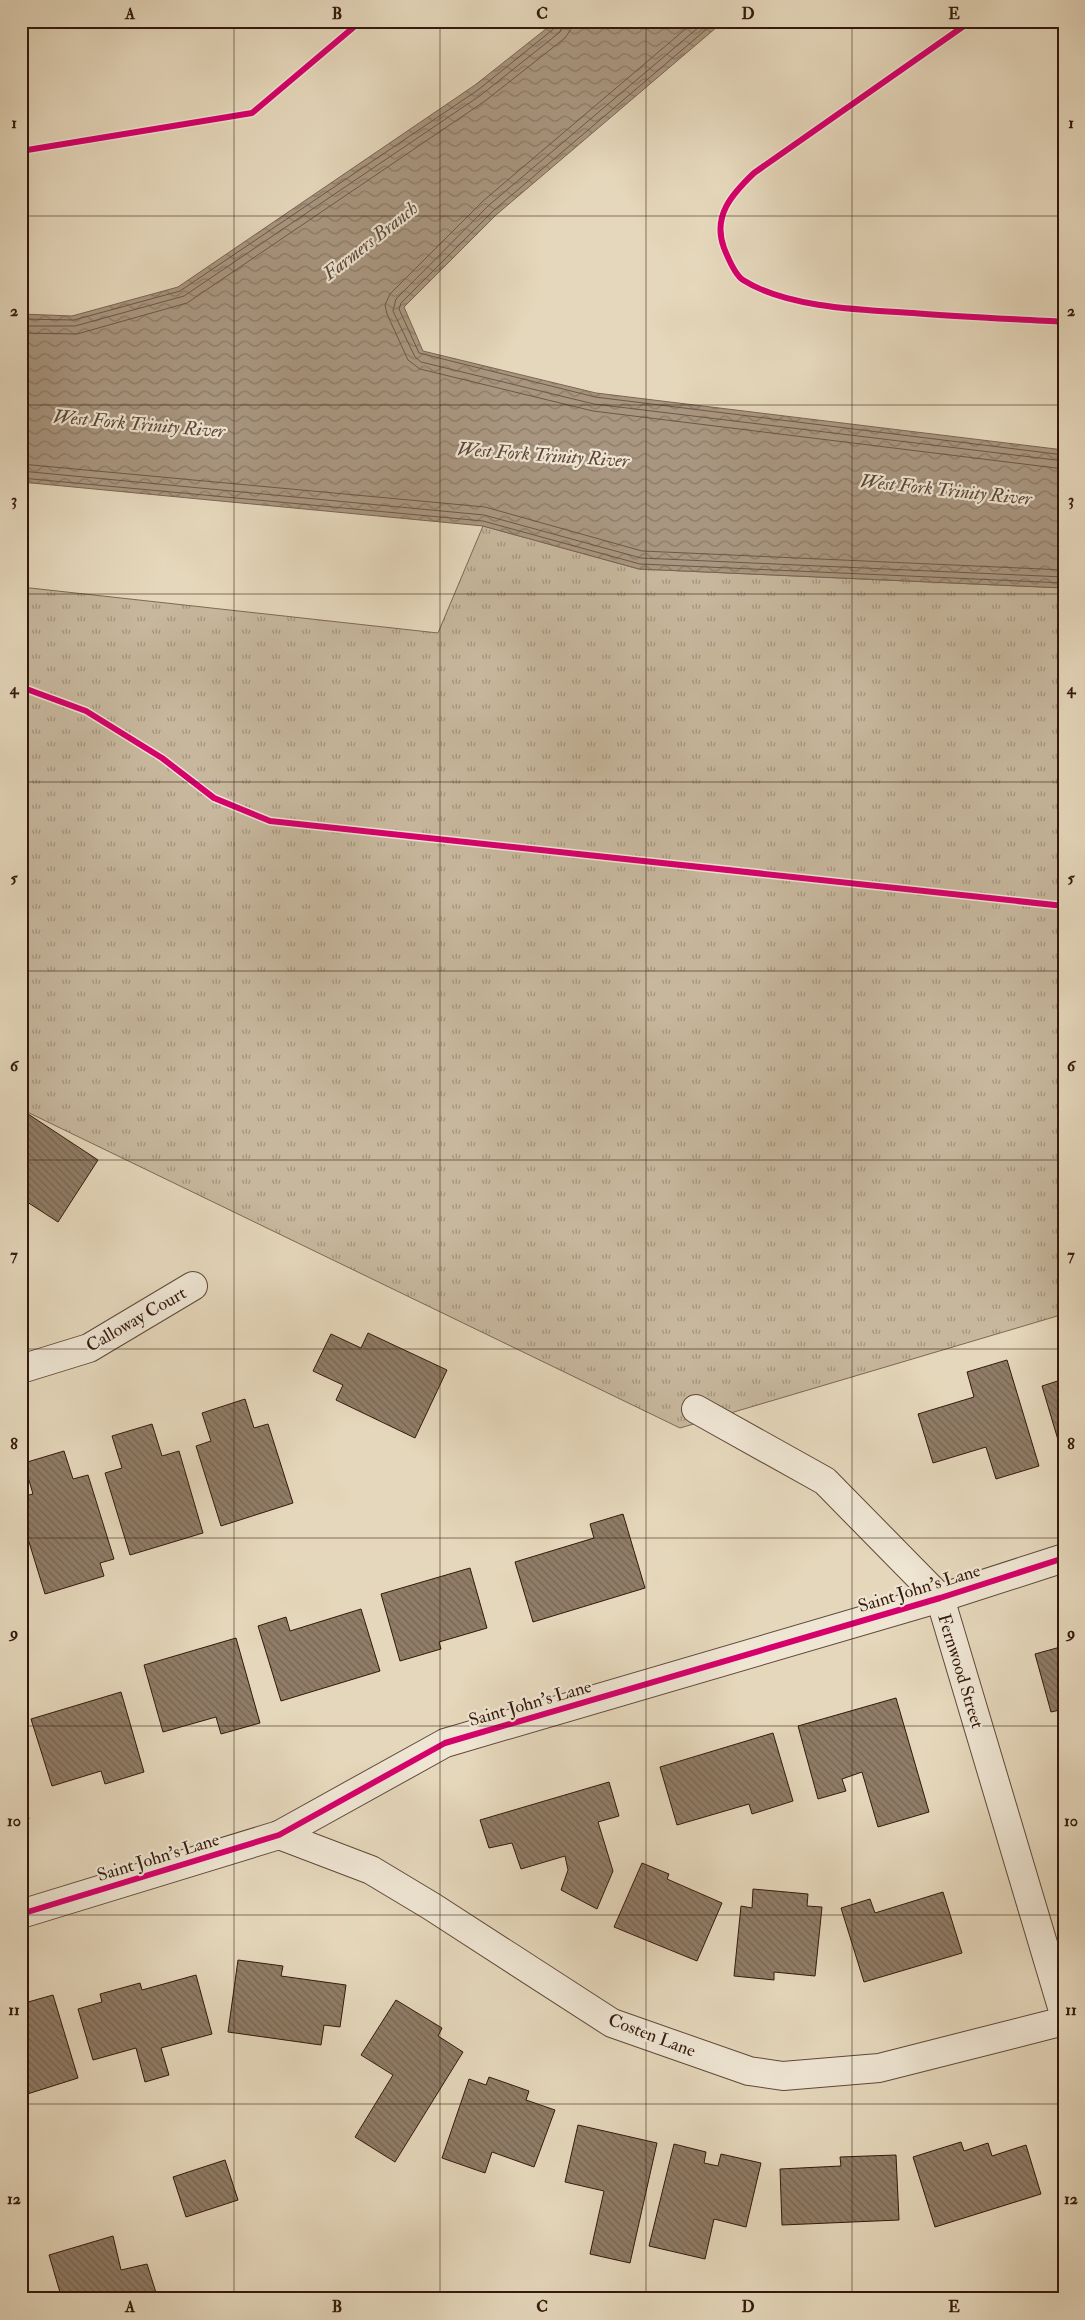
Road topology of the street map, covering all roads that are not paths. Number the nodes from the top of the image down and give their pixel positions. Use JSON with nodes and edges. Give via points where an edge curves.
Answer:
{"nodes":[{"id":1,"x":193,"y":1286,"type":"dead end"},
{"id":2,"x":21,"y":1370,"type":"edge"},
{"id":3,"x":696,"y":1409,"type":"dead end"},
{"id":4,"x":1064,"y":1558,"type":"edge"},
{"id":5,"x":940,"y":1598,"type":"junction"},
{"id":6,"x":280,"y":1835,"type":"junction"},
{"id":7,"x":21,"y":1914,"type":"edge"},
{"id":8,"x":1064,"y":2014,"type":"edge"},
{"id":9,"x":1064,"y":2022,"type":"edge"}],
"edges":[{"from":1,"to":2,"type":"street","name":"Calloway Court","via":[[89,1348]]},
{"from":3,"to":5,"type":"street","name":"Fernwood Street","via":[[825,1481]]},
{"from":4,"to":5,"type":"street","name":"Saint John's Lane"},
{"from":5,"to":6,"type":"street","name":"Saint John's Lane","via":[[445,1743]]},
{"from":5,"to":8,"type":"street","name":"Fernwood Street"},
{"from":6,"to":7,"type":"street","name":"Saint John's Lane"},
{"from":6,"to":9,"type":"street","name":"Costen Lane","via":[[371,1870],[612,2023],[749,2071],[783,2076],[879,2068]]}]}
